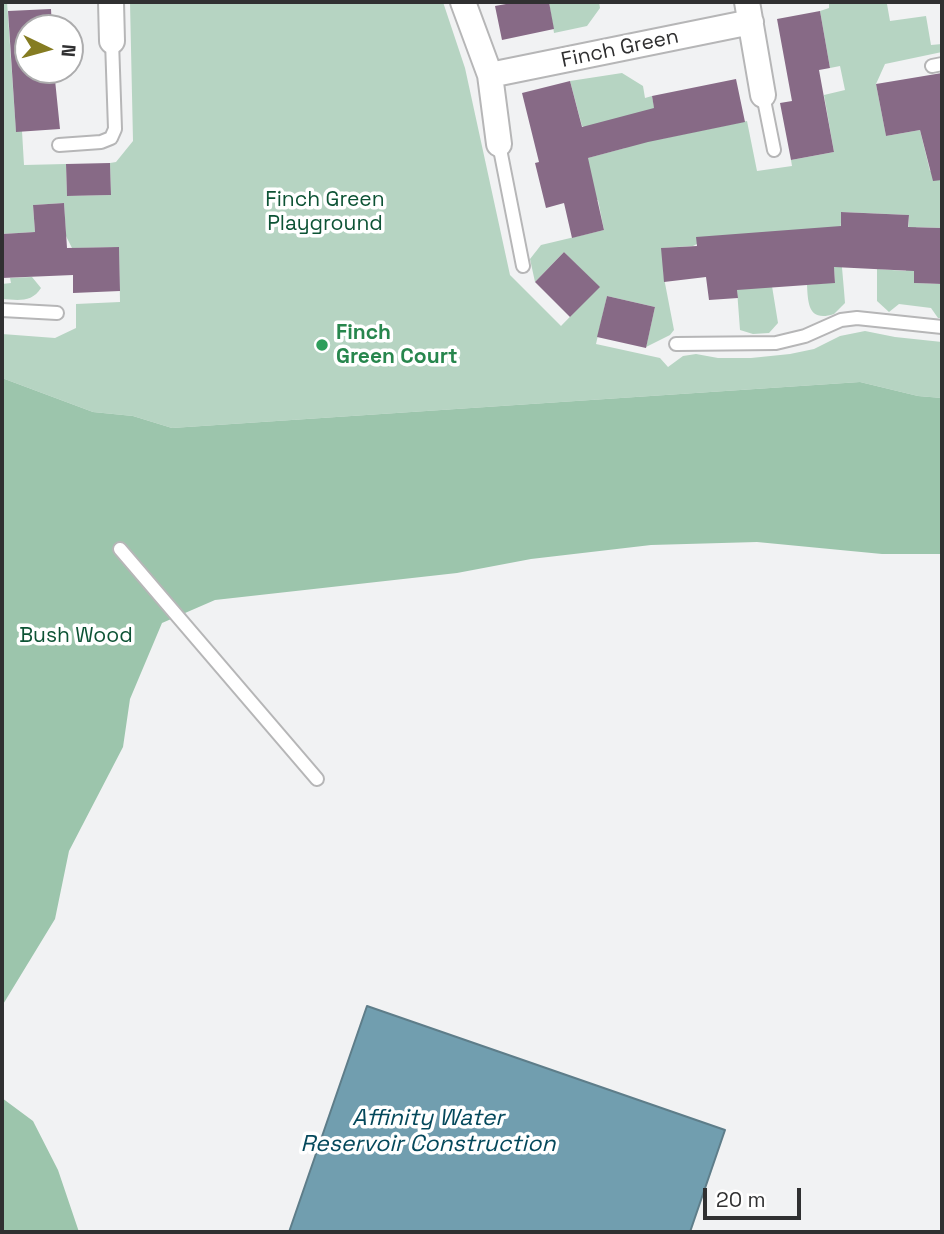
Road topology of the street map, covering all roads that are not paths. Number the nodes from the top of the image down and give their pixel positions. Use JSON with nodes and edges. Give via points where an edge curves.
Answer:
{"nodes":[{"id":1,"x":111,"y":2,"type":"edge"},
{"id":2,"x":463,"y":2,"type":"edge"},
{"id":3,"x":749,"y":12,"type":"edge"},
{"id":4,"x":112,"y":41,"type":"joint"},
{"id":5,"x":490,"y":75,"type":"junction"},
{"id":6,"x":763,"y":95,"type":"joint"},
{"id":7,"x":499,"y":144,"type":"joint"},
{"id":8,"x":59,"y":145,"type":"dead end"},
{"id":9,"x":774,"y":150,"type":"dead end"},
{"id":10,"x":523,"y":266,"type":"dead end"},
{"id":11,"x":2,"y":310,"type":"edge"},
{"id":12,"x":57,"y":313,"type":"dead end"},
{"id":13,"x":942,"y":327,"type":"edge"},
{"id":14,"x":676,"y":344,"type":"dead end"},
{"id":15,"x":120,"y":549,"type":"dead end"},
{"id":16,"x":317,"y":779,"type":"dead end"}],
"edges":[{"from":1,"to":4,"type":"street"},
{"from":2,"to":5,"type":"street"},
{"from":3,"to":5,"type":"street","name":"Finch Green"},
{"from":3,"to":6,"type":"street","name":"Finch Green"},
{"from":4,"to":8,"type":"lane","via":[[115,129],[111,138]]},
{"from":5,"to":7,"type":"street"},
{"from":6,"to":9,"type":"lane"},
{"from":7,"to":10,"type":"lane"},
{"from":11,"to":12,"type":"lane"},
{"from":13,"to":14,"type":"lane","via":[[857,318],[776,343]]},
{"from":15,"to":16,"type":"lane"}]}
